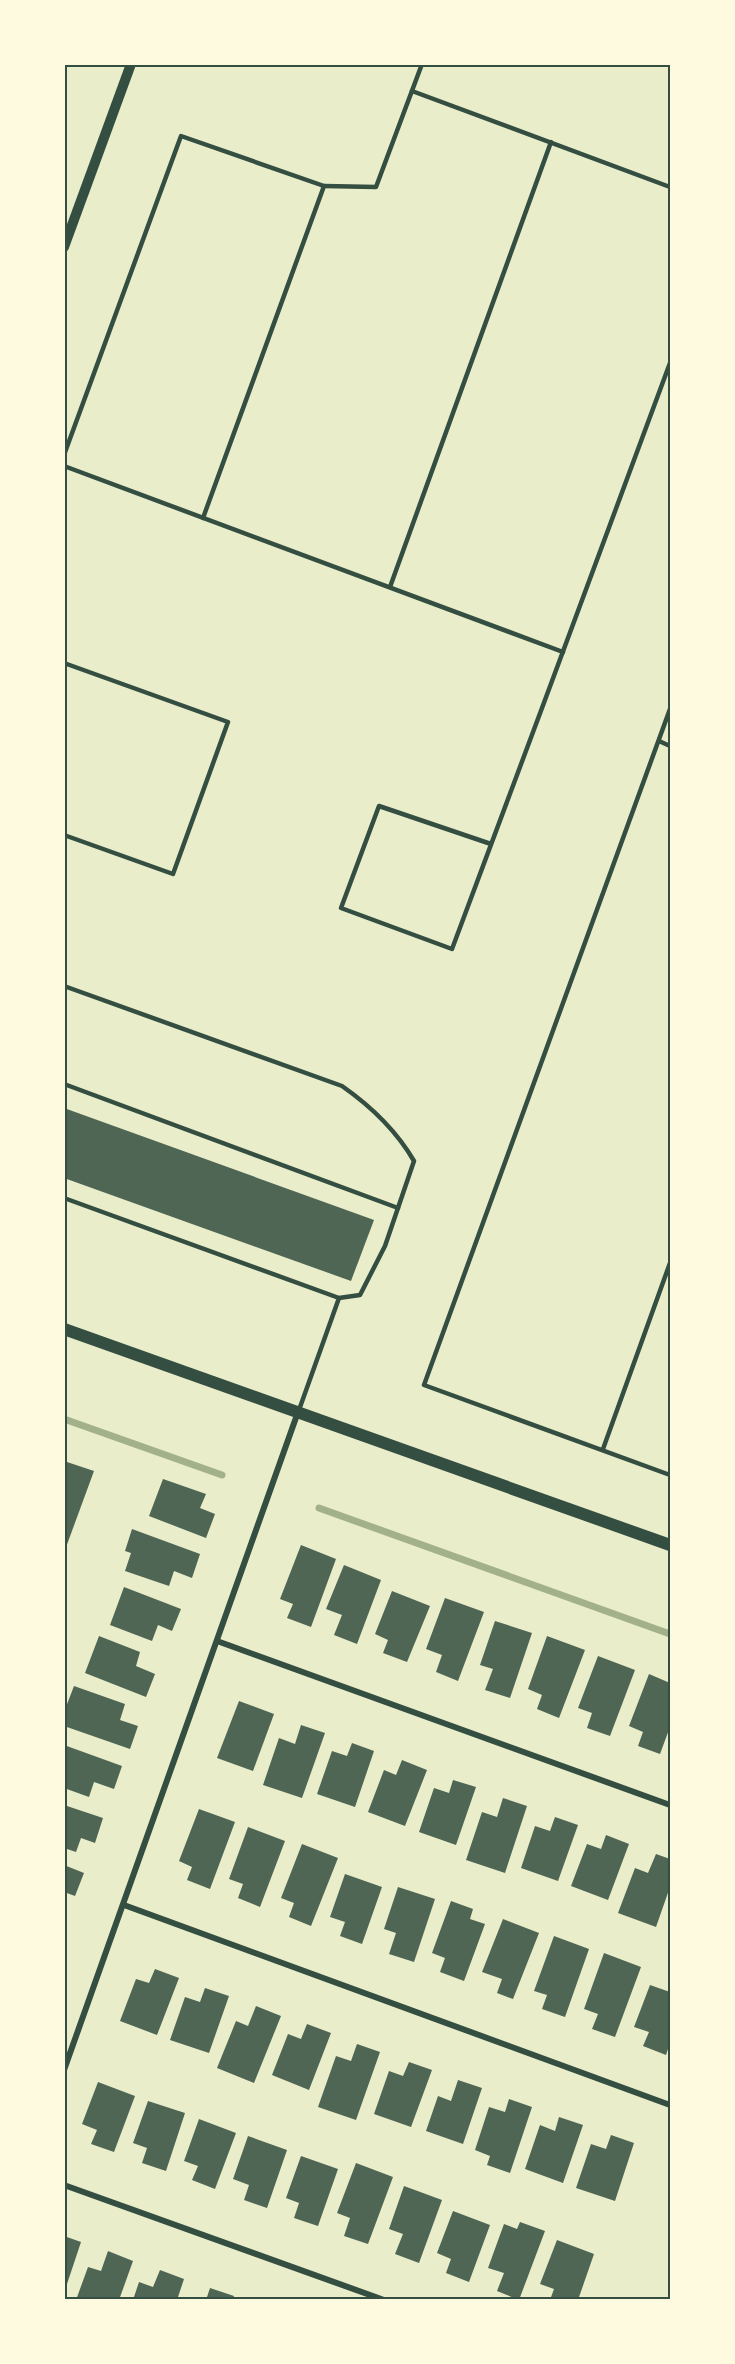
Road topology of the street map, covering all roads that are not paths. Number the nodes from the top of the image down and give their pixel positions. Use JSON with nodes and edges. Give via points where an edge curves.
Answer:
{"nodes":[{"id":1,"x":131,"y":64,"type":"edge"},
{"id":2,"x":422,"y":64,"type":"edge"},
{"id":3,"x":412,"y":91,"type":"junction"},
{"id":4,"x":551,"y":142,"type":"junction"},
{"id":5,"x":324,"y":186,"type":"junction"},
{"id":6,"x":670,"y":187,"type":"edge"},
{"id":7,"x":64,"y":246,"type":"edge"},
{"id":8,"x":670,"y":363,"type":"edge"},
{"id":9,"x":64,"y":455,"type":"edge"},
{"id":10,"x":64,"y":466,"type":"edge"},
{"id":11,"x":203,"y":518,"type":"junction"},
{"id":12,"x":390,"y":587,"type":"junction"},
{"id":13,"x":563,"y":652,"type":"junction"},
{"id":14,"x":64,"y":663,"type":"edge"},
{"id":15,"x":670,"y":709,"type":"edge"},
{"id":16,"x":659,"y":741,"type":"junction"},
{"id":17,"x":670,"y":746,"type":"edge"},
{"id":18,"x":64,"y":835,"type":"edge"},
{"id":19,"x":491,"y":844,"type":"junction"},
{"id":20,"x":64,"y":986,"type":"edge"},
{"id":21,"x":64,"y":1084,"type":"edge"},
{"id":22,"x":64,"y":1198,"type":"edge"},
{"id":23,"x":398,"y":1208,"type":"junction"},
{"id":24,"x":670,"y":1263,"type":"edge"},
{"id":25,"x":339,"y":1298,"type":"junction"},
{"id":26,"x":64,"y":1329,"type":"edge"},
{"id":27,"x":298,"y":1412,"type":"junction"},
{"id":28,"x":603,"y":1449,"type":"junction"},
{"id":29,"x":670,"y":1475,"type":"edge"},
{"id":30,"x":670,"y":1545,"type":"edge"},
{"id":31,"x":217,"y":1641,"type":"junction"},
{"id":32,"x":670,"y":1805,"type":"edge"},
{"id":33,"x":124,"y":1905,"type":"junction"},
{"id":34,"x":64,"y":2070,"type":"edge"},
{"id":35,"x":670,"y":2105,"type":"edge"},
{"id":36,"x":64,"y":2186,"type":"edge"},
{"id":37,"x":384,"y":2300,"type":"edge"}],
"edges":[{"from":1,"to":7,"type":"street"},
{"from":2,"to":3,"type":"lane"},
{"from":3,"to":4,"type":"lane"},
{"from":3,"to":5,"type":"lane","via":[[376,188]]},
{"from":4,"to":6,"type":"lane"},
{"from":4,"to":12,"type":"lane"},
{"from":5,"to":9,"type":"lane","via":[[181,136]]},
{"from":5,"to":11,"type":"lane"},
{"from":8,"to":13,"type":"lane"},
{"from":10,"to":11,"type":"lane"},
{"from":11,"to":12,"type":"lane"},
{"from":12,"to":13,"type":"lane"},
{"from":13,"to":19,"type":"lane"},
{"from":14,"to":18,"type":"lane","via":[[228,722],[173,874]]},
{"from":15,"to":16,"type":"lane"},
{"from":16,"to":17,"type":"lane"},
{"from":16,"to":28,"type":"lane","via":[[424,1385]]},
{"from":19,"to":19,"type":"lane","via":[[380,806],[341,908],[452,950]]},
{"from":20,"to":23,"type":"lane","via":[[342,1086],[364,1101],[401,1138],[414,1161]]},
{"from":21,"to":23,"type":"lane"},
{"from":22,"to":25,"type":"lane"},
{"from":23,"to":25,"type":"lane","via":[[385,1246],[360,1295]]},
{"from":24,"to":28,"type":"lane"},
{"from":25,"to":27,"type":"lane"},
{"from":26,"to":27,"type":"main road"},
{"from":27,"to":30,"type":"main road"},
{"from":27,"to":31,"type":"street"},
{"from":28,"to":29,"type":"lane"},
{"from":31,"to":32,"type":"street"},
{"from":31,"to":33,"type":"street"},
{"from":33,"to":34,"type":"street"},
{"from":33,"to":35,"type":"street"},
{"from":36,"to":37,"type":"street"}]}
